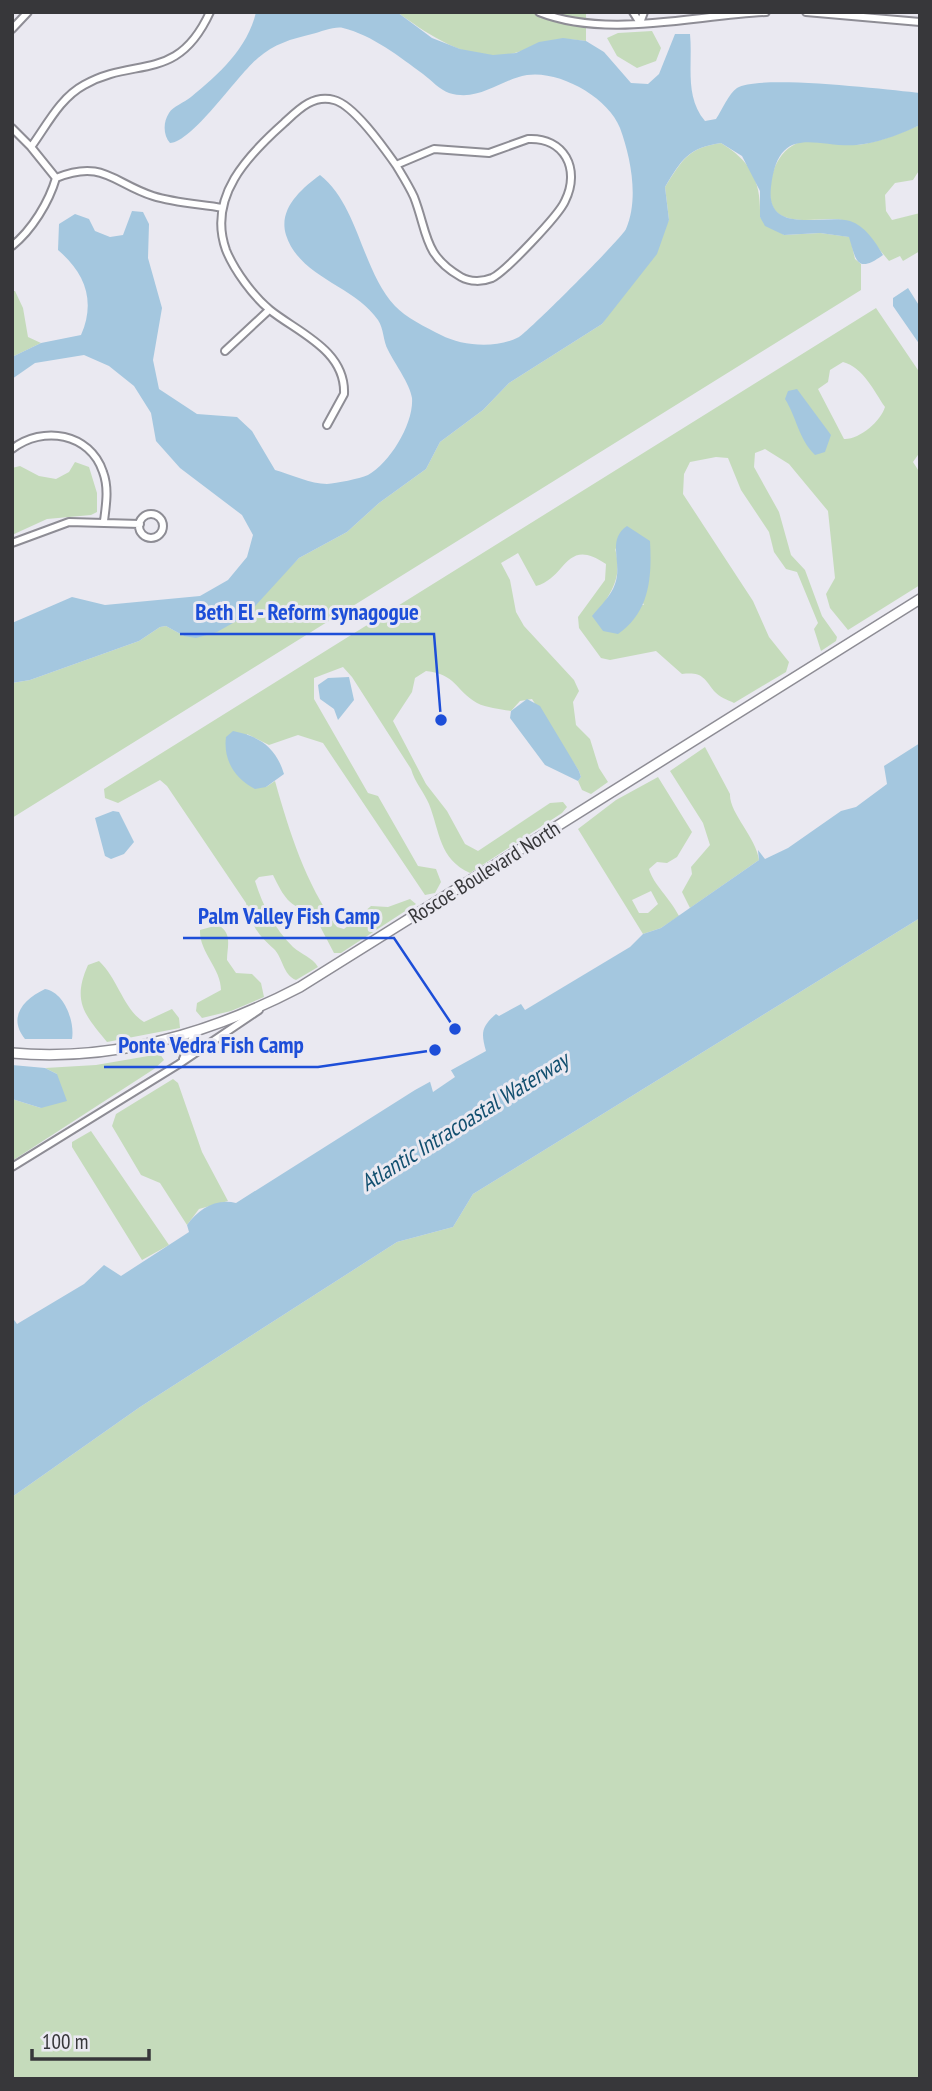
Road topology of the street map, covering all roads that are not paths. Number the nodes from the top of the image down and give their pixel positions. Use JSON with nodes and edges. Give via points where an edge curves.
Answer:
{"nodes":[{"id":1,"x":28,"y":12,"type":"edge"},
{"id":2,"x":210,"y":12,"type":"edge"},
{"id":3,"x":539,"y":12,"type":"edge"},
{"id":4,"x":633,"y":12,"type":"edge"},
{"id":5,"x":644,"y":12,"type":"edge"},
{"id":6,"x":766,"y":12,"type":"edge"},
{"id":7,"x":806,"y":12,"type":"edge"},
{"id":8,"x":920,"y":22,"type":"edge"},
{"id":9,"x":640,"y":23,"type":"junction"},
{"id":10,"x":12,"y":29,"type":"edge"},
{"id":11,"x":12,"y":128,"type":"edge"},
{"id":12,"x":31,"y":147,"type":"junction"},
{"id":13,"x":396,"y":165,"type":"junction"},
{"id":14,"x":56,"y":178,"type":"junction"},
{"id":15,"x":223,"y":208,"type":"junction"},
{"id":16,"x":12,"y":246,"type":"edge"},
{"id":17,"x":269,"y":310,"type":"junction"},
{"id":18,"x":225,"y":351,"type":"dead end"},
{"id":19,"x":327,"y":425,"type":"dead end"},
{"id":20,"x":12,"y":449,"type":"edge"},
{"id":21,"x":104,"y":521,"type":"junction"},
{"id":22,"x":140,"y":524,"type":"dead end"},
{"id":23,"x":12,"y":543,"type":"edge"},
{"id":24,"x":920,"y":599,"type":"edge"},
{"id":25,"x":269,"y":1003,"type":"junction"},
{"id":26,"x":195,"y":1032,"type":"junction"},
{"id":27,"x":12,"y":1053,"type":"edge"},
{"id":28,"x":179,"y":1064,"type":"junction"},
{"id":29,"x":12,"y":1167,"type":"edge"}],
"edges":[{"from":1,"to":10,"type":"street"},
{"from":2,"to":12,"type":"street","via":[[200,32],[170,58],[148,68],[90,81],[71,94]]},
{"from":3,"to":9,"type":"street","via":[[585,24]]},
{"from":4,"to":9,"type":"street"},
{"from":5,"to":9,"type":"street"},
{"from":6,"to":9,"type":"street"},
{"from":7,"to":8,"type":"street"},
{"from":11,"to":12,"type":"street"},
{"from":12,"to":14,"type":"street"},
{"from":13,"to":13,"type":"street","via":[[414,197],[431,252],[460,277],[474,281],[501,272],[560,210],[570,185],[562,150],[539,138],[489,153],[434,149]]},
{"from":13,"to":15,"type":"street","via":[[347,106],[333,99],[317,99],[303,106],[247,157]]},
{"from":14,"to":15,"type":"street","via":[[77,171],[98,172],[153,195]]},
{"from":14,"to":16,"type":"street","via":[[43,207]]},
{"from":15,"to":17,"type":"street","via":[[222,233],[228,255]]},
{"from":17,"to":18,"type":"street"},
{"from":17,"to":19,"type":"street","via":[[309,335],[339,369],[344,394]]},
{"from":20,"to":21,"type":"street","via":[[35,436],[54,434],[87,448],[104,473]]},
{"from":21,"to":22,"type":"street"},
{"from":21,"to":23,"type":"street","via":[[58,524]]},
{"from":24,"to":25,"type":"street","name":"Roscoe Boulevard North"},
{"from":25,"to":26,"type":"street"},
{"from":25,"to":28,"type":"street","name":"Roscoe Boulevard North"},
{"from":26,"to":27,"type":"street","via":[[103,1052]]},
{"from":26,"to":28,"type":"street"},
{"from":28,"to":29,"type":"street","name":"Roscoe Boulevard North"}]}
